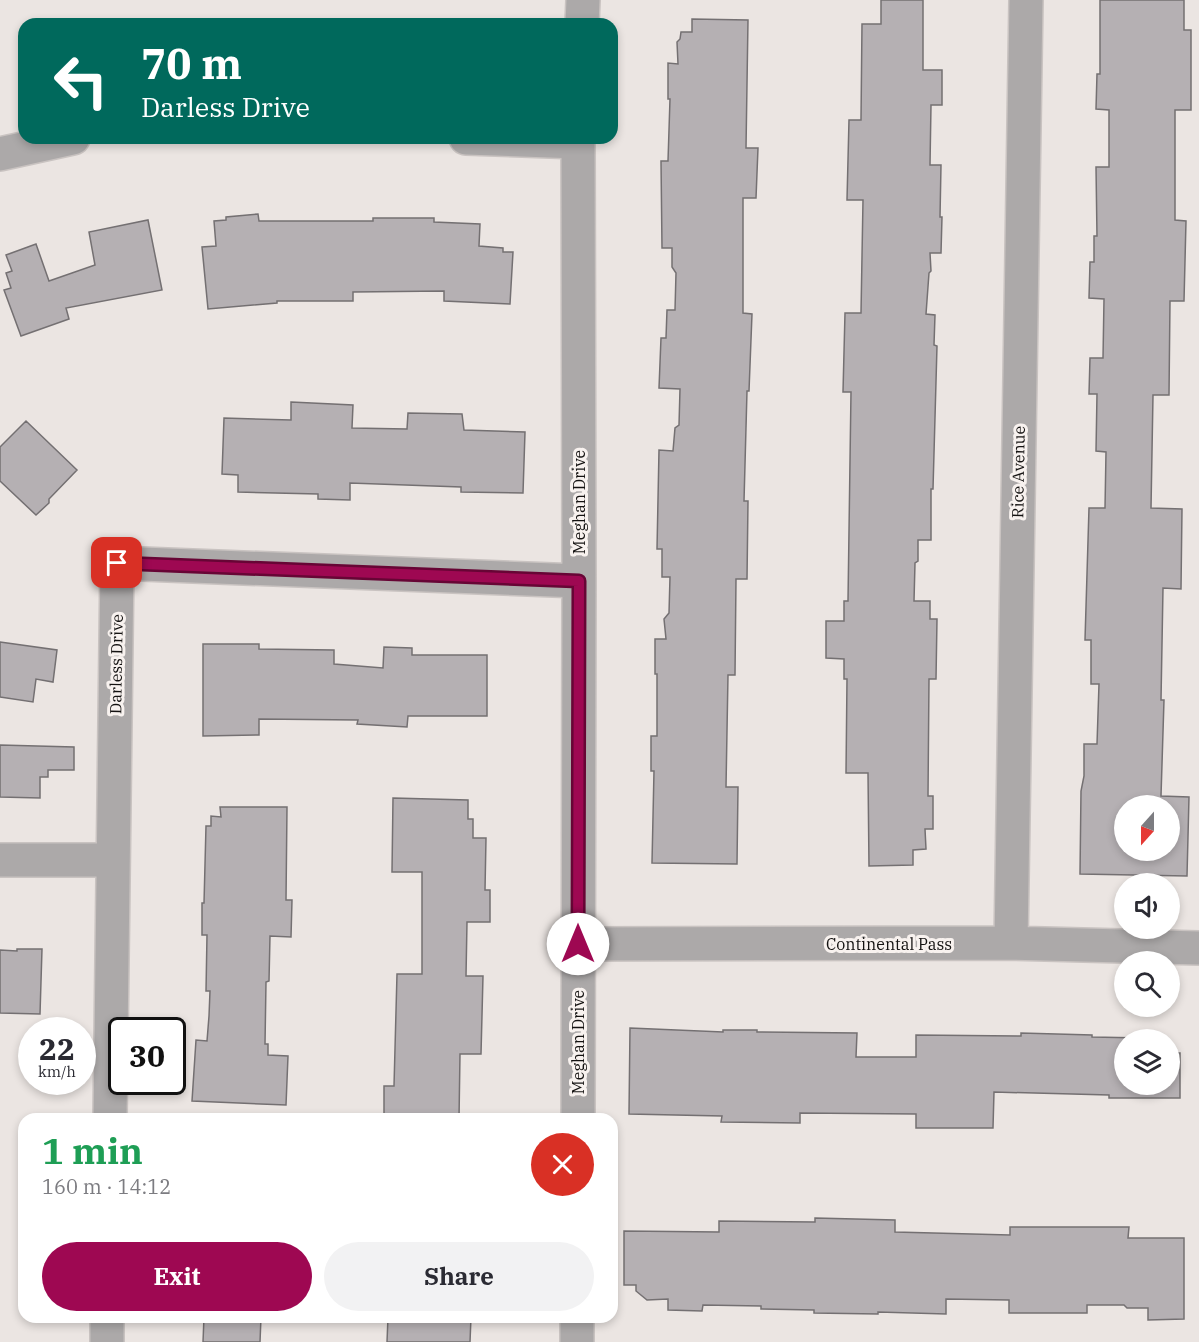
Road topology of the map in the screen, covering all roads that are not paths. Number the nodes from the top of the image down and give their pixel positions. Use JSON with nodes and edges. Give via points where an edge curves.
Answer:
{"nodes":[{"id":1,"x":583,"y":0,"type":"edge"},
{"id":2,"x":1026,"y":0,"type":"edge"},
{"id":3,"x":582,"y":18,"type":"edge"},
{"id":4,"x":46,"y":144,"type":"edge"},
{"id":5,"x":578,"y":144,"type":"edge"},
{"id":6,"x":0,"y":154,"type":"edge"},
{"id":7,"x":579,"y":581,"type":"junction"},
{"id":8,"x":0,"y":860,"type":"edge"},
{"id":9,"x":113,"y":860,"type":"junction"},
{"id":10,"x":1011,"y":943,"type":"junction"},
{"id":11,"x":578,"y":944,"type":"junction"},
{"id":12,"x":1199,"y":948,"type":"edge"},
{"id":13,"x":110,"y":1113,"type":"edge"},
{"id":14,"x":578,"y":1113,"type":"edge"},
{"id":15,"x":107,"y":1323,"type":"edge"},
{"id":16,"x":577,"y":1323,"type":"edge"},
{"id":17,"x":107,"y":1342,"type":"edge"},
{"id":18,"x":577,"y":1342,"type":"edge"}],
"edges":[{"from":1,"to":3,"type":"street"},
{"from":2,"to":10,"type":"street","name":"Rice Avenue"},
{"from":4,"to":6,"type":"street"},
{"from":5,"to":7,"type":"street","name":"Meghan Drive"},
{"from":7,"to":9,"type":"street","name":"Darless Drive","via":[[117,563]]},
{"from":7,"to":11,"type":"street","name":"Meghan Drive"},
{"from":8,"to":9,"type":"street"},
{"from":9,"to":13,"type":"street","name":"Darless Drive"},
{"from":10,"to":11,"type":"street","name":"Continental Pass"},
{"from":10,"to":12,"type":"street","name":"Continental Pass"},
{"from":11,"to":14,"type":"street","name":"Meghan Drive"},
{"from":15,"to":17,"type":"street"},
{"from":16,"to":18,"type":"street"}]}
